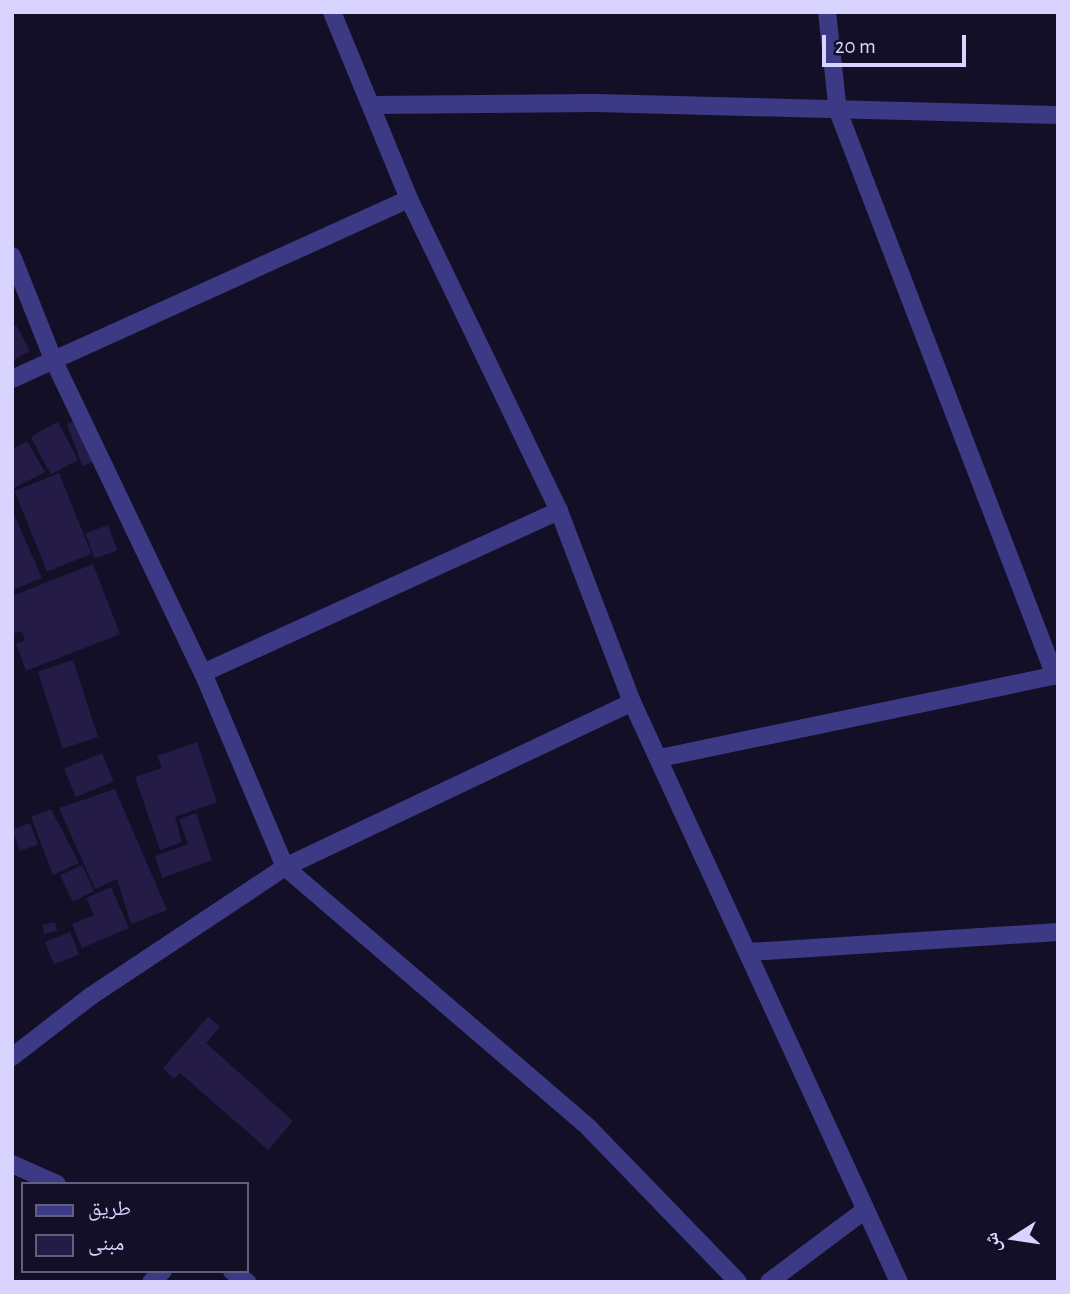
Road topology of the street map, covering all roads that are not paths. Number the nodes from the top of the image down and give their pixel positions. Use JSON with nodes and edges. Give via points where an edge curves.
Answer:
{"nodes":[{"id":1,"x":332,"y":12,"type":"edge"},
{"id":2,"x":827,"y":12,"type":"edge"},
{"id":3,"x":373,"y":105,"type":"junction"},
{"id":4,"x":838,"y":111,"type":"junction"},
{"id":5,"x":1058,"y":114,"type":"edge"},
{"id":6,"x":409,"y":199,"type":"junction"},
{"id":7,"x":12,"y":256,"type":"edge"},
{"id":8,"x":53,"y":359,"type":"junction"},
{"id":9,"x":12,"y":379,"type":"edge"},
{"id":10,"x":559,"y":511,"type":"junction"},
{"id":11,"x":203,"y":673,"type":"junction"},
{"id":12,"x":1056,"y":676,"type":"edge"},
{"id":13,"x":632,"y":702,"type":"junction"},
{"id":14,"x":660,"y":758,"type":"junction"},
{"id":15,"x":285,"y":867,"type":"junction"},
{"id":16,"x":1058,"y":932,"type":"edge"},
{"id":17,"x":749,"y":952,"type":"junction"},
{"id":18,"x":12,"y":1057,"type":"edge"},
{"id":19,"x":12,"y":1164,"type":"edge"},
{"id":20,"x":52,"y":1182,"type":"edge"},
{"id":21,"x":865,"y":1210,"type":"junction"},
{"id":22,"x":738,"y":1282,"type":"edge"},
{"id":23,"x":769,"y":1282,"type":"edge"},
{"id":24,"x":899,"y":1282,"type":"edge"}],
"edges":[{"from":1,"to":3,"type":"street"},
{"from":2,"to":4,"type":"street"},
{"from":3,"to":4,"type":"street","via":[[597,103]]},
{"from":3,"to":6,"type":"street"},
{"from":4,"to":5,"type":"street"},
{"from":4,"to":12,"type":"street"},
{"from":6,"to":8,"type":"street"},
{"from":6,"to":10,"type":"street"},
{"from":7,"to":8,"type":"street"},
{"from":8,"to":9,"type":"street"},
{"from":8,"to":11,"type":"street"},
{"from":10,"to":11,"type":"street"},
{"from":10,"to":13,"type":"street"},
{"from":11,"to":15,"type":"street"},
{"from":12,"to":14,"type":"street"},
{"from":13,"to":14,"type":"street"},
{"from":13,"to":15,"type":"street"},
{"from":14,"to":17,"type":"street"},
{"from":15,"to":18,"type":"street","via":[[91,996]]},
{"from":15,"to":22,"type":"street","via":[[589,1128]]},
{"from":16,"to":17,"type":"street"},
{"from":17,"to":21,"type":"street"},
{"from":19,"to":20,"type":"street"},
{"from":21,"to":23,"type":"street"},
{"from":21,"to":24,"type":"street"}]}
